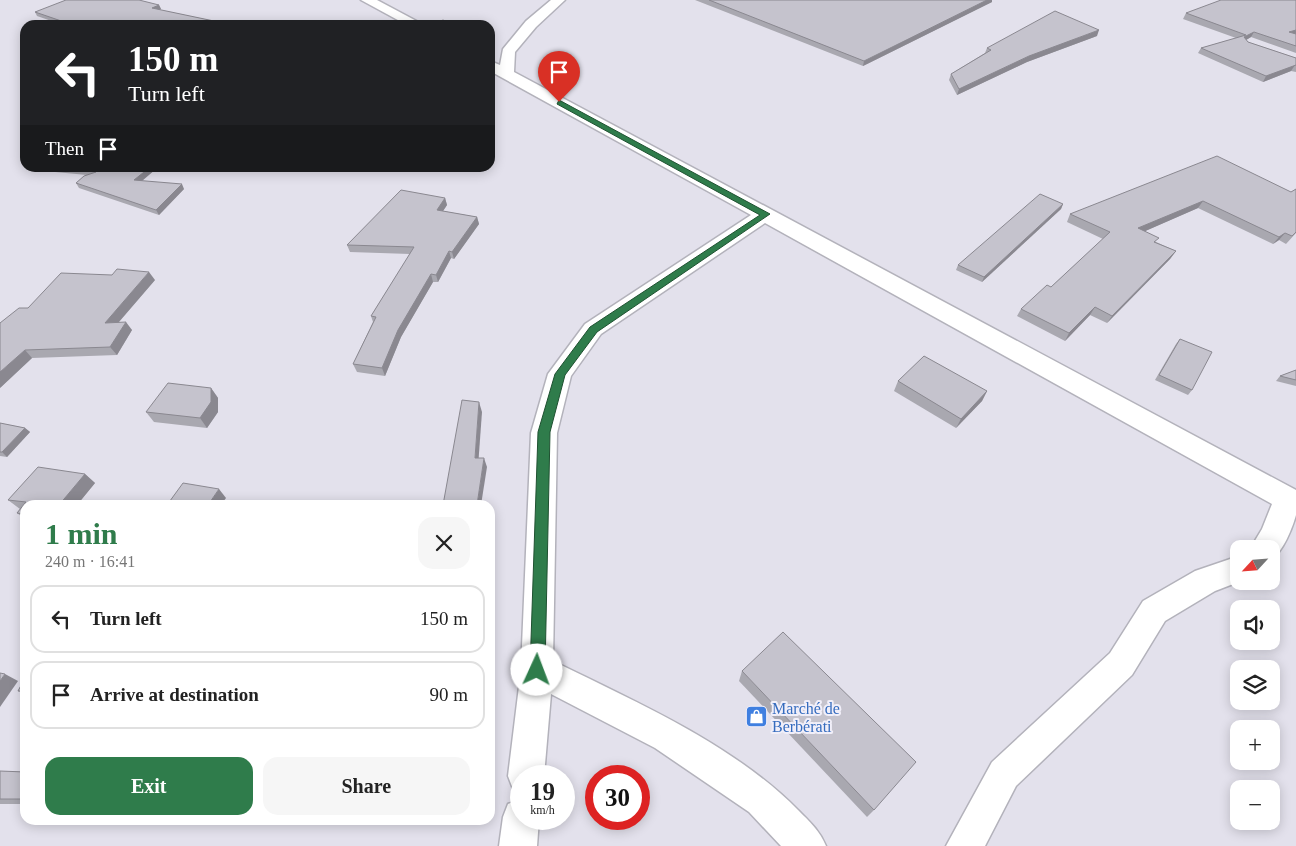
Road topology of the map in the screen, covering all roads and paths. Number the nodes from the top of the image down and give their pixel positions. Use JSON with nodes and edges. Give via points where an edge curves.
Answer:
{"nodes":[{"id":1,"x":367,"y":0,"type":"edge"},
{"id":2,"x":559,"y":0,"type":"edge"},
{"id":3,"x":407,"y":20,"type":"edge"},
{"id":4,"x":495,"y":68,"type":"edge"},
{"id":5,"x":508,"y":74,"type":"junction"},
{"id":6,"x":766,"y":214,"type":"junction"},
{"id":7,"x":1292,"y":501,"type":"edge"},
{"id":8,"x":1270,"y":540,"type":"edge"},
{"id":9,"x":1230,"y":572,"type":"edge"},
{"id":10,"x":537,"y":670,"type":"junction"},
{"id":11,"x":527,"y":765,"type":"edge"},
{"id":12,"x":520,"y":830,"type":"edge"},
{"id":13,"x":518,"y":846,"type":"edge"},
{"id":14,"x":807,"y":846,"type":"edge"},
{"id":15,"x":965,"y":846,"type":"edge"}],
"edges":[{"from":1,"to":3,"type":"street"},
{"from":2,"to":5,"type":"street","via":[[531,24],[508,52]]},
{"from":4,"to":5,"type":"street"},
{"from":5,"to":6,"type":"street"},
{"from":6,"to":7,"type":"street"},
{"from":6,"to":10,"type":"street","via":[[593,329],[560,374],[544,432]]},
{"from":7,"to":8,"type":"street"},
{"from":9,"to":15,"type":"street","via":[[1205,581],[1154,611],[1121,664],[1004,774]]},
{"from":10,"to":11,"type":"street"},
{"from":10,"to":14,"type":"street","via":[[666,736],[762,799]]},
{"from":12,"to":13,"type":"street"}]}
